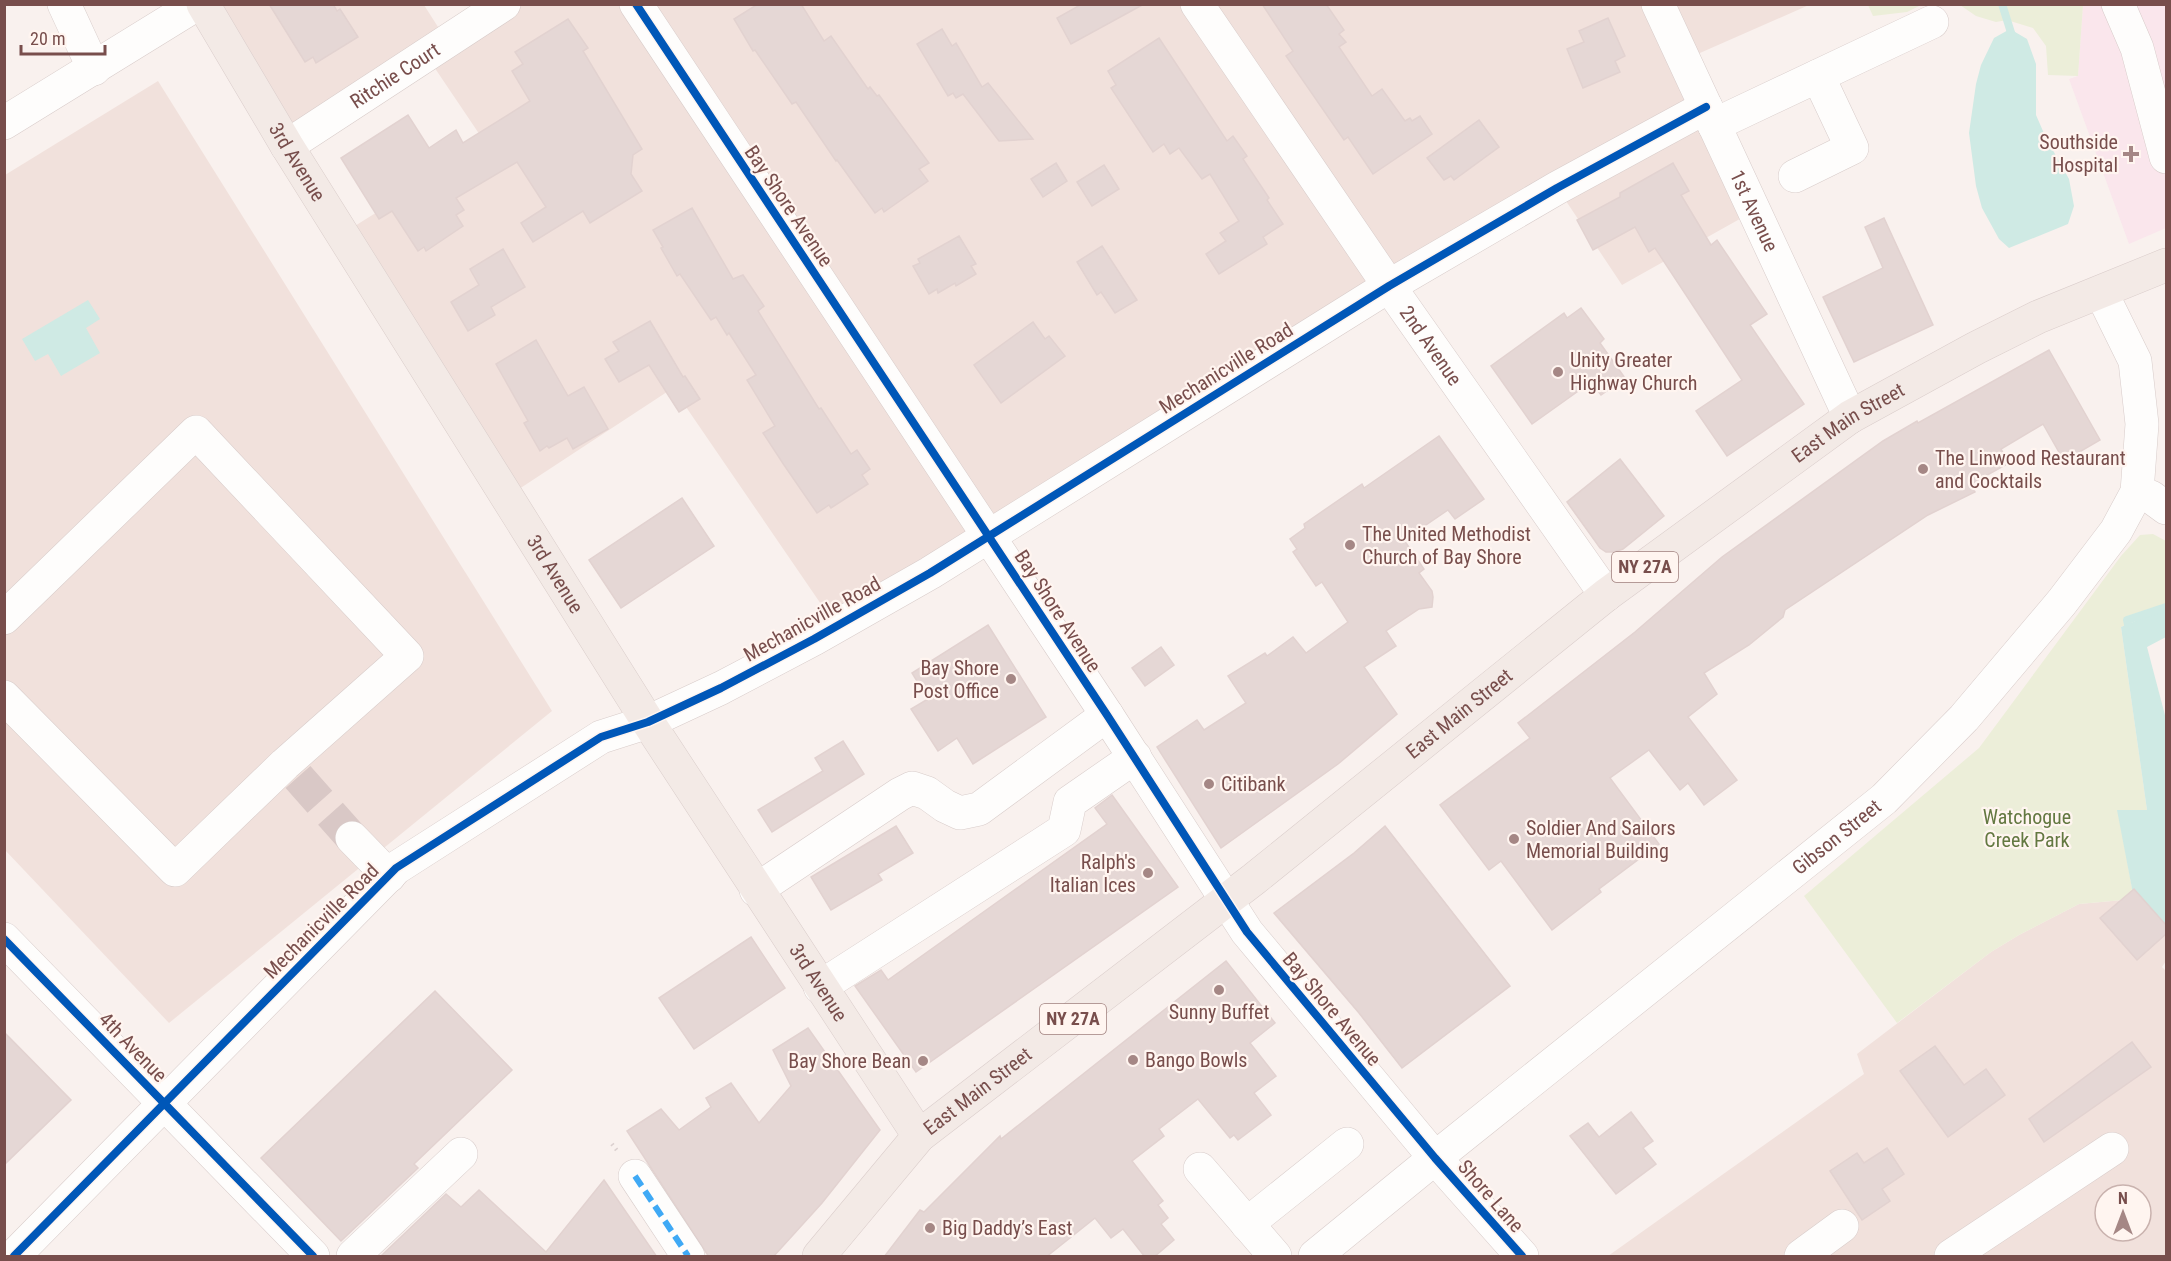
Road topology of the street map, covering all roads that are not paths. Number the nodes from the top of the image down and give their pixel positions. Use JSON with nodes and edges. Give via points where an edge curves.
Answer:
{"nodes":[{"id":1,"x":64,"y":4,"type":"edge"},
{"id":2,"x":197,"y":4,"type":"edge"},
{"id":3,"x":203,"y":4,"type":"edge"},
{"id":4,"x":504,"y":4,"type":"edge"},
{"id":5,"x":636,"y":4,"type":"edge"},
{"id":6,"x":1197,"y":4,"type":"edge"},
{"id":7,"x":1658,"y":4,"type":"edge"},
{"id":8,"x":2118,"y":4,"type":"edge"},
{"id":9,"x":1932,"y":22,"type":"dead end"},
{"id":10,"x":94,"y":69,"type":"junction"},
{"id":11,"x":1818,"y":76,"type":"junction"},
{"id":12,"x":1710,"y":116,"type":"junction"},
{"id":13,"x":4,"y":123,"type":"edge"},
{"id":14,"x":287,"y":146,"type":"junction"},
{"id":15,"x":2166,"y":157,"type":"edge"},
{"id":16,"x":1795,"y":176,"type":"dead end"},
{"id":17,"x":2166,"y":266,"type":"edge"},
{"id":18,"x":1389,"y":286,"type":"junction"},
{"id":19,"x":2101,"y":292,"type":"junction"},
{"id":20,"x":1850,"y":417,"type":"junction"},
{"id":21,"x":2137,"y":492,"type":"junction"},
{"id":22,"x":2166,"y":508,"type":"edge"},
{"id":23,"x":989,"y":537,"type":"junction"},
{"id":24,"x":1606,"y":595,"type":"junction"},
{"id":25,"x":4,"y":618,"type":"edge"},
{"id":26,"x":4,"y":697,"type":"edge"},
{"id":27,"x":1107,"y":715,"type":"junction"},
{"id":28,"x":648,"y":722,"type":"junction"},
{"id":29,"x":1135,"y":757,"type":"junction"},
{"id":30,"x":352,"y":838,"type":"tunnel mouth"},
{"id":31,"x":389,"y":876,"type":"junction"},
{"id":32,"x":756,"y":890,"type":"junction"},
{"id":33,"x":1226,"y":901,"type":"junction"},
{"id":34,"x":4,"y":939,"type":"edge"},
{"id":35,"x":820,"y":987,"type":"junction"},
{"id":36,"x":164,"y":1103,"type":"junction"},
{"id":37,"x":919,"y":1137,"type":"junction"},
{"id":38,"x":1347,"y":1144,"type":"dead end"},
{"id":39,"x":2112,"y":1149,"type":"dead end"},
{"id":40,"x":460,"y":1154,"type":"dead end"},
{"id":41,"x":1435,"y":1158,"type":"junction"},
{"id":42,"x":1200,"y":1169,"type":"dead end"},
{"id":43,"x":635,"y":1176,"type":"dead end"},
{"id":44,"x":1247,"y":1224,"type":"junction"},
{"id":45,"x":1842,"y":1226,"type":"dead end"},
{"id":46,"x":14,"y":1257,"type":"edge"},
{"id":47,"x":313,"y":1257,"type":"edge"},
{"id":48,"x":353,"y":1257,"type":"edge"},
{"id":49,"x":688,"y":1257,"type":"edge"},
{"id":50,"x":819,"y":1257,"type":"edge"},
{"id":51,"x":1275,"y":1257,"type":"edge"},
{"id":52,"x":1315,"y":1257,"type":"edge"},
{"id":53,"x":1522,"y":1257,"type":"edge"},
{"id":54,"x":1801,"y":1257,"type":"edge"},
{"id":55,"x":1951,"y":1257,"type":"edge"}],
"edges":[{"from":1,"to":10,"type":"street"},
{"from":2,"to":10,"type":"street"},
{"from":3,"to":14,"type":"main road","name":"3rd Avenue"},
{"from":4,"to":14,"type":"street","name":"Ritchie Court"},
{"from":5,"to":23,"type":"street","name":"Bay Shore Avenue"},
{"from":6,"to":18,"type":"street","name":"2nd Avenue"},
{"from":7,"to":12,"type":"street","name":"1st Avenue"},
{"from":8,"to":15,"type":"street","via":[[2137,48]]},
{"from":9,"to":11,"type":"street","name":"Mechanicville Road"},
{"from":10,"to":13,"type":"street"},
{"from":11,"to":12,"type":"street","name":"Mechanicville Road"},
{"from":11,"to":16,"type":"street","via":[[1852,148]]},
{"from":12,"to":18,"type":"street","name":"Mechanicville Road","via":[[1557,188]]},
{"from":12,"to":20,"type":"street","name":"1st Avenue"},
{"from":14,"to":28,"type":"main road","name":"3rd Avenue"},
{"from":17,"to":19,"type":"main road","name":"East Main Street","number":"NY 27A"},
{"from":18,"to":23,"type":"street","name":"Mechanicville Road"},
{"from":18,"to":24,"type":"street","name":"2nd Avenue"},
{"from":19,"to":20,"type":"main road","name":"East Main Street","number":"NY 27A","via":[[2038,317]]},
{"from":19,"to":21,"type":"street","name":"Gibson Street","via":[[2134,361],[2142,424]]},
{"from":20,"to":24,"type":"main road","name":"East Main Street","number":"NY 27A"},
{"from":21,"to":22,"type":"street"},
{"from":21,"to":41,"type":"street","name":"Gibson Street","via":[[2109,540],[1994,686],[1884,799]]},
{"from":23,"to":27,"type":"street","name":"Bay Shore Avenue"},
{"from":23,"to":28,"type":"street","name":"Mechanicville Road","via":[[814,639]]},
{"from":24,"to":33,"type":"main road","name":"East Main Street","number":"NY 27A"},
{"from":25,"to":26,"type":"street","via":[[196,432],[407,656],[292,770],[176,870]]},
{"from":27,"to":29,"type":"street","name":"Bay Shore Avenue"},
{"from":27,"to":32,"type":"street","via":[[979,809],[960,813],[927,793],[912,789]]},
{"from":28,"to":31,"type":"street","name":"Mechanicville Road","via":[[601,738]]},
{"from":28,"to":32,"type":"main road","name":"3rd Avenue"},
{"from":29,"to":33,"type":"street","name":"Bay Shore Avenue"},
{"from":29,"to":35,"type":"street","via":[[1070,802],[1064,830]]},
{"from":30,"to":31,"type":"street"},
{"from":31,"to":36,"type":"street","name":"Mechanicville Road"},
{"from":32,"to":35,"type":"main road","name":"3rd Avenue"},
{"from":33,"to":37,"type":"main road","name":"East Main Street","number":"NY 27A"},
{"from":33,"to":41,"type":"street","name":"Bay Shore Avenue"},
{"from":34,"to":36,"type":"street","name":"4th Avenue"},
{"from":35,"to":37,"type":"main road","name":"3rd Avenue"},
{"from":36,"to":46,"type":"street","name":"Mechanicville Road"},
{"from":36,"to":47,"type":"street","name":"4th Avenue"},
{"from":37,"to":50,"type":"main road","name":"East Main Street","number":"NY 27A"},
{"from":38,"to":44,"type":"street"},
{"from":39,"to":55,"type":"street"},
{"from":40,"to":48,"type":"street"},
{"from":41,"to":52,"type":"street","name":"Gibson Street"},
{"from":41,"to":53,"type":"street","name":"Shore Lane"},
{"from":42,"to":44,"type":"street"},
{"from":43,"to":49,"type":"street"},
{"from":44,"to":51,"type":"street"},
{"from":45,"to":54,"type":"street"}]}
